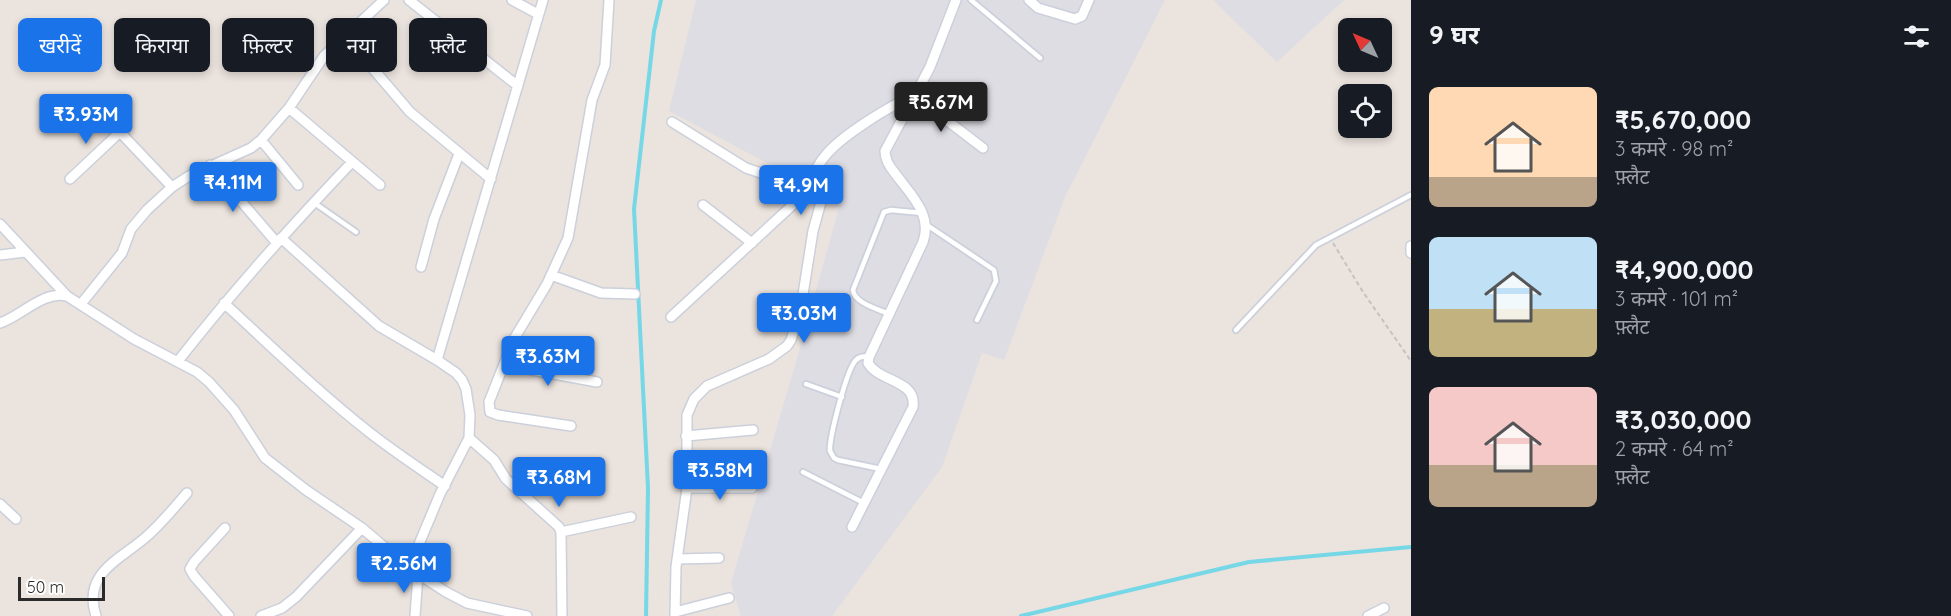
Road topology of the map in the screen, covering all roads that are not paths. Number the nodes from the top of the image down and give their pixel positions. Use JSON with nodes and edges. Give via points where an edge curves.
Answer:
{"nodes":[{"id":1,"x":384,"y":0,"type":"edge"},
{"id":2,"x":409,"y":0,"type":"edge"},
{"id":3,"x":512,"y":0,"type":"edge"},
{"id":4,"x":543,"y":0,"type":"edge"},
{"id":5,"x":609,"y":0,"type":"edge"},
{"id":6,"x":957,"y":0,"type":"edge"},
{"id":7,"x":971,"y":0,"type":"edge"},
{"id":8,"x":1029,"y":0,"type":"edge"},
{"id":9,"x":1089,"y":0,"type":"edge"},
{"id":10,"x":538,"y":15,"type":"junction"},
{"id":11,"x":364,"y":18,"type":"edge"},
{"id":12,"x":326,"y":55,"type":"edge"},
{"id":13,"x":1040,"y":58,"type":"dead end"},
{"id":14,"x":376,"y":72,"type":"edge"},
{"id":15,"x":518,"y":86,"type":"junction"},
{"id":16,"x":915,"y":96,"type":"junction"},
{"id":17,"x":289,"y":108,"type":"junction"},
{"id":18,"x":99,"y":110,"type":"dead end"},
{"id":19,"x":672,"y":122,"type":"dead end"},
{"id":20,"x":120,"y":132,"type":"junction"},
{"id":21,"x":261,"y":140,"type":"junction"},
{"id":22,"x":983,"y":148,"type":"dead end"},
{"id":23,"x":459,"y":154,"type":"junction"},
{"id":24,"x":352,"y":162,"type":"junction"},
{"id":25,"x":210,"y":165,"type":"junction"},
{"id":26,"x":70,"y":178,"type":"dead end"},
{"id":27,"x":490,"y":179,"type":"junction"},
{"id":28,"x":298,"y":185,"type":"dead end"},
{"id":29,"x":380,"y":185,"type":"dead end"},
{"id":30,"x":172,"y":187,"type":"junction"},
{"id":31,"x":808,"y":189,"type":"junction"},
{"id":32,"x":1411,"y":195,"type":"edge"},
{"id":33,"x":313,"y":202,"type":"junction"},
{"id":34,"x":703,"y":205,"type":"dead end"},
{"id":35,"x":923,"y":213,"type":"junction"},
{"id":36,"x":0,"y":224,"type":"edge"},
{"id":37,"x":927,"y":225,"type":"junction"},
{"id":38,"x":356,"y":232,"type":"dead end"},
{"id":39,"x":278,"y":240,"type":"junction"},
{"id":40,"x":752,"y":243,"type":"junction"},
{"id":41,"x":1411,"y":246,"type":"edge"},
{"id":42,"x":25,"y":252,"type":"junction"},
{"id":43,"x":1411,"y":253,"type":"edge"},
{"id":44,"x":0,"y":255,"type":"edge"},
{"id":45,"x":421,"y":267,"type":"dead end"},
{"id":46,"x":552,"y":275,"type":"junction"},
{"id":47,"x":635,"y":294,"type":"dead end"},
{"id":48,"x":67,"y":296,"type":"junction"},
{"id":49,"x":224,"y":303,"type":"junction"},
{"id":50,"x":81,"y":304,"type":"junction"},
{"id":51,"x":889,"y":314,"type":"junction"},
{"id":52,"x":671,"y":317,"type":"dead end"},
{"id":53,"x":977,"y":320,"type":"dead end"},
{"id":54,"x":0,"y":323,"type":"edge"},
{"id":55,"x":1236,"y":330,"type":"dead end"},
{"id":56,"x":869,"y":357,"type":"junction"},
{"id":57,"x":437,"y":360,"type":"junction"},
{"id":58,"x":178,"y":361,"type":"junction"},
{"id":59,"x":504,"y":365,"type":"junction"},
{"id":60,"x":597,"y":382,"type":"dead end"},
{"id":61,"x":806,"y":384,"type":"dead end"},
{"id":62,"x":842,"y":397,"type":"junction"},
{"id":63,"x":571,"y":426,"type":"dead end"},
{"id":64,"x":753,"y":430,"type":"dead end"},
{"id":65,"x":686,"y":436,"type":"junction"},
{"id":66,"x":469,"y":438,"type":"junction"},
{"id":67,"x":881,"y":469,"type":"junction"},
{"id":68,"x":803,"y":472,"type":"dead end"},
{"id":69,"x":445,"y":486,"type":"junction"},
{"id":70,"x":687,"y":488,"type":"junction"},
{"id":71,"x":752,"y":488,"type":"dead end"},
{"id":72,"x":187,"y":493,"type":"dead end"},
{"id":73,"x":864,"y":503,"type":"junction"},
{"id":74,"x":0,"y":504,"type":"edge"},
{"id":75,"x":631,"y":517,"type":"dead end"},
{"id":76,"x":16,"y":519,"type":"dead end"},
{"id":77,"x":852,"y":527,"type":"dead end"},
{"id":78,"x":225,"y":528,"type":"dead end"},
{"id":79,"x":362,"y":528,"type":"junction"},
{"id":80,"x":561,"y":532,"type":"junction"},
{"id":81,"x":718,"y":558,"type":"dead end"},
{"id":82,"x":677,"y":559,"type":"junction"},
{"id":83,"x":409,"y":568,"type":"junction"},
{"id":84,"x":418,"y":574,"type":"junction"},
{"id":85,"x":729,"y":598,"type":"dead end"},
{"id":86,"x":1384,"y":608,"type":"dead end"},
{"id":87,"x":675,"y":614,"type":"edge"},
{"id":88,"x":96,"y":616,"type":"edge"},
{"id":89,"x":229,"y":616,"type":"edge"},
{"id":90,"x":261,"y":616,"type":"edge"},
{"id":91,"x":415,"y":616,"type":"edge"},
{"id":92,"x":527,"y":616,"type":"edge"},
{"id":93,"x":562,"y":616,"type":"edge"},
{"id":94,"x":1368,"y":616,"type":"edge"}],
"edges":[{"from":1,"to":11,"type":"street"},
{"from":2,"to":15,"type":"street"},
{"from":3,"to":10,"type":"street"},
{"from":4,"to":10,"type":"street"},
{"from":5,"to":46,"type":"street","via":[[606,65],[592,100],[568,238]]},
{"from":6,"to":16,"type":"street"},
{"from":7,"to":13,"type":"lane"},
{"from":8,"to":9,"type":"street","via":[[1038,8],[1075,19],[1082,16]]},
{"from":10,"to":15,"type":"street"},
{"from":12,"to":17,"type":"street"},
{"from":14,"to":23,"type":"street","via":[[410,112]]},
{"from":15,"to":27,"type":"street"},
{"from":16,"to":22,"type":"street"},
{"from":16,"to":31,"type":"street","via":[[870,120],[828,152]]},
{"from":16,"to":35,"type":"street","via":[[885,155]]},
{"from":17,"to":21,"type":"street"},
{"from":17,"to":24,"type":"street"},
{"from":18,"to":20,"type":"street"},
{"from":19,"to":31,"type":"street","via":[[746,168]]},
{"from":20,"to":26,"type":"street"},
{"from":20,"to":30,"type":"street"},
{"from":21,"to":25,"type":"street"},
{"from":21,"to":28,"type":"street"},
{"from":23,"to":27,"type":"street"},
{"from":23,"to":45,"type":"street"},
{"from":24,"to":29,"type":"street"},
{"from":24,"to":33,"type":"street"},
{"from":25,"to":30,"type":"street"},
{"from":25,"to":39,"type":"street"},
{"from":27,"to":57,"type":"street"},
{"from":30,"to":50,"type":"street","via":[[136,222],[122,253]]},
{"from":31,"to":40,"type":"street"},
{"from":31,"to":65,"type":"street","via":[[821,204],[791,340],[769,359],[702,390],[687,415]]},
{"from":32,"to":55,"type":"lane","via":[[1308,251]]},
{"from":33,"to":38,"type":"lane"},
{"from":33,"to":39,"type":"street"},
{"from":34,"to":40,"type":"street"},
{"from":35,"to":37,"type":"street"},
{"from":35,"to":51,"type":"lane","via":[[884,213],[853,290],[857,299]]},
{"from":36,"to":42,"type":"street"},
{"from":37,"to":51,"type":"street"},
{"from":37,"to":53,"type":"lane","via":[[994,270],[996,280]]},
{"from":39,"to":49,"type":"street"},
{"from":39,"to":57,"type":"street","via":[[379,326]]},
{"from":40,"to":52,"type":"street"},
{"from":41,"to":43,"type":"street"},
{"from":42,"to":44,"type":"street"},
{"from":42,"to":48,"type":"street"},
{"from":46,"to":47,"type":"street","via":[[601,293]]},
{"from":46,"to":59,"type":"street","via":[[514,339]]},
{"from":48,"to":50,"type":"street"},
{"from":48,"to":54,"type":"street","via":[[47,297]]},
{"from":49,"to":58,"type":"street"},
{"from":49,"to":69,"type":"street","via":[[344,412]]},
{"from":50,"to":58,"type":"street","via":[[134,339]]},
{"from":51,"to":56,"type":"street"},
{"from":56,"to":62,"type":"lane","via":[[862,356],[853,363]]},
{"from":56,"to":67,"type":"street","via":[[873,369],[908,389],[914,400]]},
{"from":57,"to":66,"type":"street","via":[[456,373],[466,388]]},
{"from":58,"to":79,"type":"street","via":[[209,382],[276,468]]},
{"from":59,"to":60,"type":"street"},
{"from":59,"to":63,"type":"street","via":[[489,402],[490,412]]},
{"from":61,"to":62,"type":"lane"},
{"from":62,"to":67,"type":"lane","via":[[831,454],[838,460]]},
{"from":64,"to":65,"type":"street"},
{"from":65,"to":70,"type":"street"},
{"from":66,"to":69,"type":"street"},
{"from":66,"to":80,"type":"street"},
{"from":67,"to":73,"type":"street"},
{"from":68,"to":73,"type":"lane"},
{"from":69,"to":83,"type":"street"},
{"from":70,"to":71,"type":"street"},
{"from":70,"to":82,"type":"street"},
{"from":72,"to":88,"type":"street","via":[[147,536],[100,575],[93,600]]},
{"from":73,"to":77,"type":"street"},
{"from":74,"to":76,"type":"street"},
{"from":75,"to":80,"type":"street"},
{"from":78,"to":89,"type":"street","via":[[190,569]]},
{"from":79,"to":83,"type":"street"},
{"from":79,"to":90,"type":"street","via":[[296,597]]},
{"from":80,"to":93,"type":"street"},
{"from":81,"to":82,"type":"street"},
{"from":82,"to":87,"type":"street"},
{"from":83,"to":84,"type":"street"},
{"from":84,"to":91,"type":"street"},
{"from":84,"to":92,"type":"street","via":[[466,603]]},
{"from":85,"to":87,"type":"street"},
{"from":86,"to":94,"type":"street"}]}
